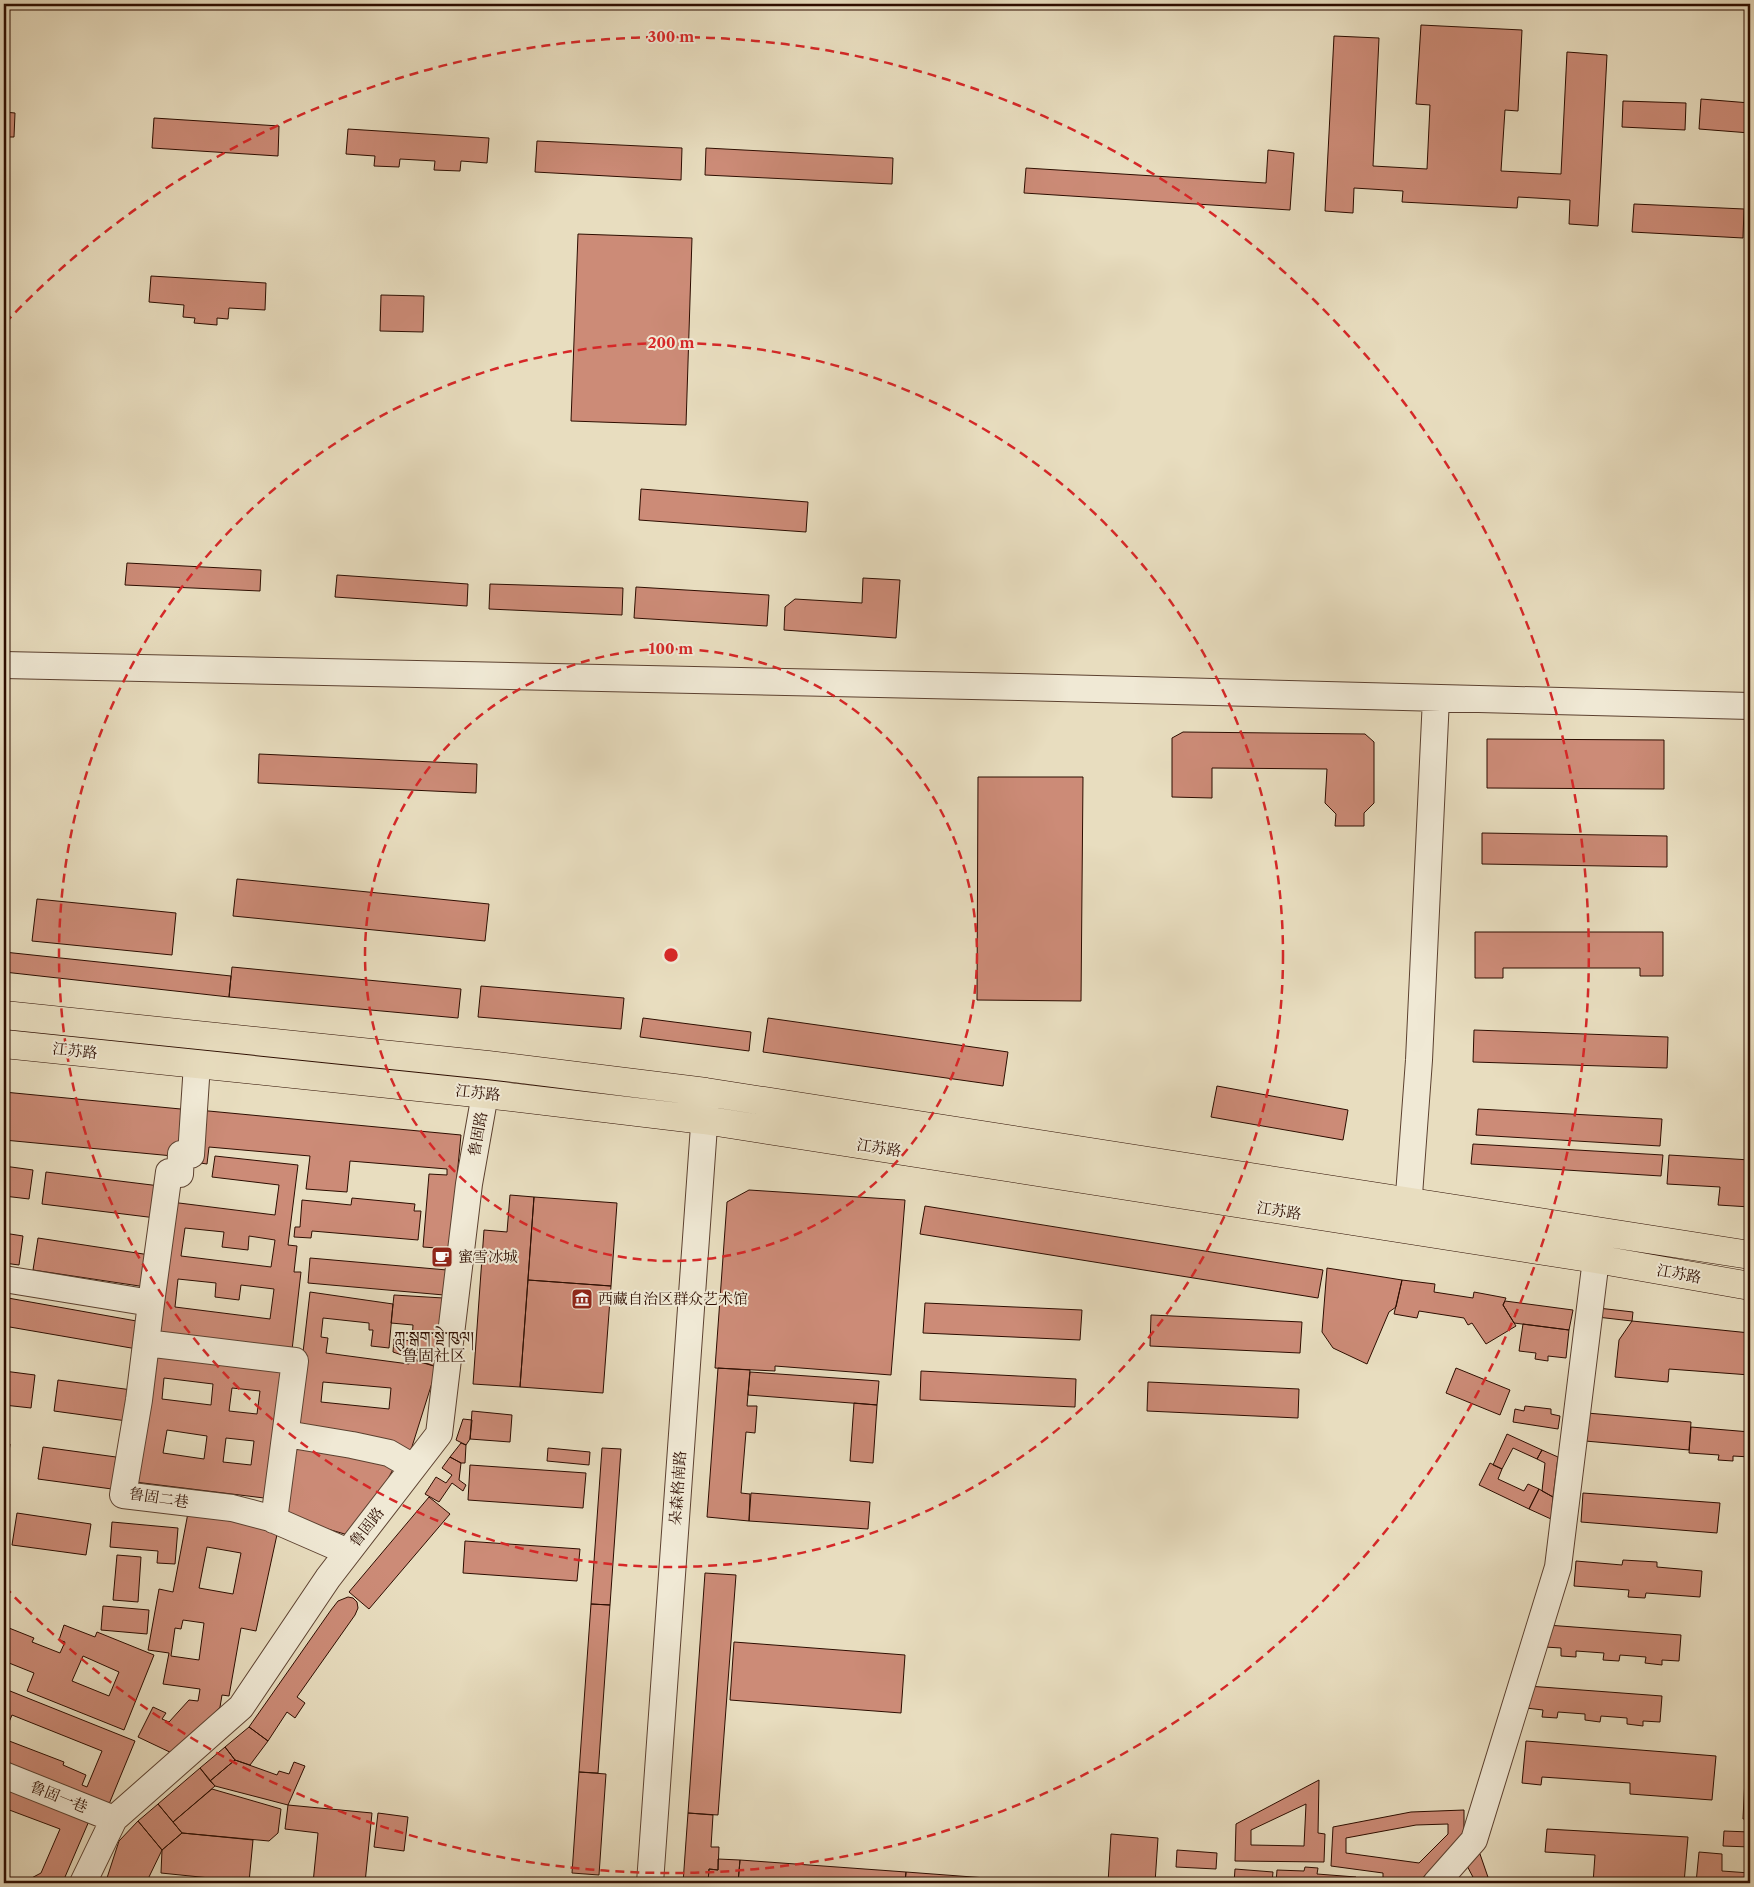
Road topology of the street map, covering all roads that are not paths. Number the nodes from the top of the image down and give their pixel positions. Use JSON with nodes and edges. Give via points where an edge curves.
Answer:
{"nodes":[{"id":1,"x":4,"y":665,"type":"edge"},
{"id":2,"x":1436,"y":698,"type":"junction"},
{"id":3,"x":1750,"y":706,"type":"edge"},
{"id":4,"x":4,"y":1015,"type":"edge"},
{"id":5,"x":4,"y":1044,"type":"edge"},
{"id":6,"x":197,"y":1064,"type":"junction"},
{"id":7,"x":706,"y":1092,"type":"junction"},
{"id":8,"x":485,"y":1094,"type":"junction"},
{"id":9,"x":704,"y":1120,"type":"junction"},
{"id":10,"x":1408,"y":1202,"type":"junction"},
{"id":11,"x":1406,"y":1231,"type":"junction"},
{"id":12,"x":1750,"y":1255,"type":"edge"},
{"id":13,"x":1596,"y":1259,"type":"junction"},
{"id":14,"x":4,"y":1278,"type":"edge"},
{"id":15,"x":1750,"y":1286,"type":"edge"},
{"id":16,"x":152,"y":1303,"type":"junction"},
{"id":17,"x":152,"y":1344,"type":"junction"},
{"id":18,"x":286,"y":1434,"type":"junction"},
{"id":19,"x":414,"y":1467,"type":"junction"},
{"id":20,"x":274,"y":1520,"type":"junction"},
{"id":21,"x":348,"y":1552,"type":"junction"},
{"id":22,"x":4,"y":1775,"type":"edge"},
{"id":23,"x":114,"y":1819,"type":"junction"},
{"id":24,"x":82,"y":1883,"type":"edge"},
{"id":25,"x":650,"y":1883,"type":"edge"},
{"id":26,"x":1436,"y":1883,"type":"edge"}],
"edges":[{"from":1,"to":2,"type":"street"},
{"from":2,"to":3,"type":"street"},
{"from":2,"to":10,"type":"street","via":[[1419,1060]]},
{"from":4,"to":7,"type":"highway","name":"江苏路","via":[[488,1065]]},
{"from":5,"to":6,"type":"highway","name":"江苏路"},
{"from":6,"to":8,"type":"highway","name":"江苏路"},
{"from":6,"to":16,"type":"street","name":"鲁固二巷","via":[[191,1154],[181,1154],[180,1174],[169,1172]]},
{"from":7,"to":9,"type":"street","name":"朵森格南路"},
{"from":7,"to":10,"type":"highway","name":"江苏路"},
{"from":8,"to":9,"type":"highway","name":"江苏路"},
{"from":8,"to":19,"type":"street","name":"鲁固路","via":[[470,1184],[439,1434]]},
{"from":9,"to":11,"type":"highway","name":"江苏路"},
{"from":9,"to":25,"type":"street","name":"朵森格南路"},
{"from":10,"to":11,"type":"street"},
{"from":10,"to":12,"type":"highway","name":"江苏路"},
{"from":11,"to":13,"type":"highway","name":"江苏路"},
{"from":13,"to":15,"type":"highway","name":"江苏路"},
{"from":13,"to":26,"type":"street","via":[[1558,1567],[1474,1840]]},
{"from":14,"to":16,"type":"street"},
{"from":16,"to":17,"type":"street","name":"鲁固二巷"},
{"from":17,"to":18,"type":"street","via":[[295,1361]]},
{"from":17,"to":20,"type":"street","name":"鲁固二巷","via":[[123,1495],[232,1508]]},
{"from":18,"to":19,"type":"street","via":[[389,1453]]},
{"from":18,"to":20,"type":"street"},
{"from":19,"to":21,"type":"street","name":"鲁固路"},
{"from":20,"to":21,"type":"street","name":"鲁固二巷"},
{"from":21,"to":23,"type":"street","name":"鲁固路","via":[[241,1707]]},
{"from":22,"to":23,"type":"street","name":"鲁固一巷"},
{"from":23,"to":24,"type":"street","name":"鲁固路"}]}
